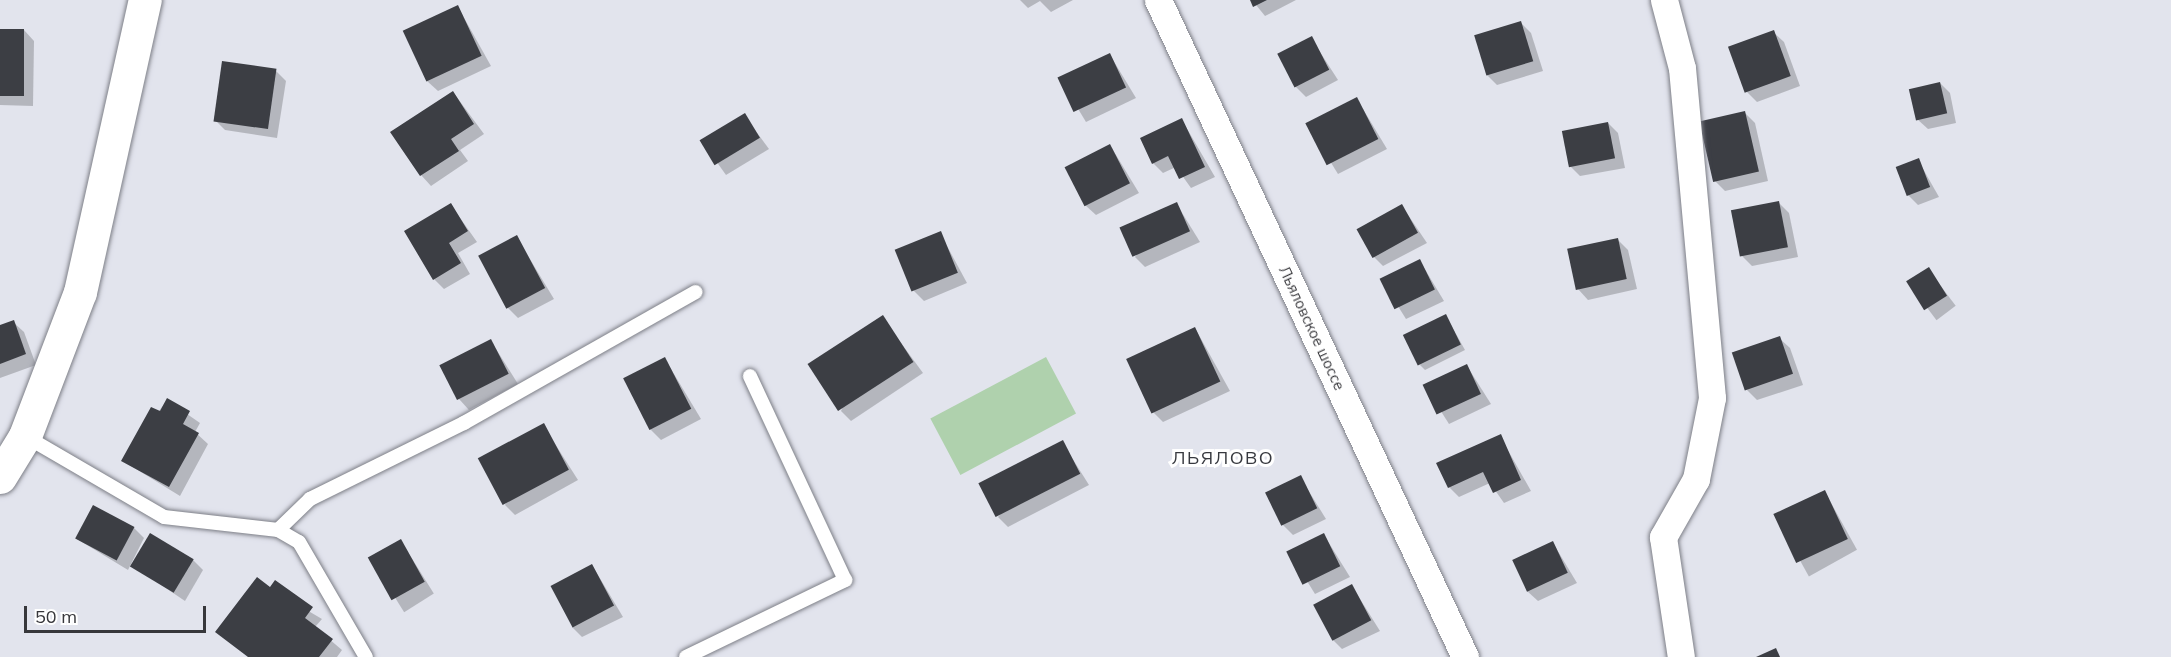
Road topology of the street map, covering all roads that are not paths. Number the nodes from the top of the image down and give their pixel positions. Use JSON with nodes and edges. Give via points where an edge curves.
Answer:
{"nodes":[{"id":1,"x":145,"y":0,"type":"edge"},
{"id":2,"x":1158,"y":0,"type":"edge"},
{"id":3,"x":1664,"y":0,"type":"edge"},
{"id":4,"x":696,"y":292,"type":"dead end"},
{"id":5,"x":750,"y":376,"type":"dead end"},
{"id":6,"x":25,"y":436,"type":"junction"},
{"id":7,"x":0,"y":477,"type":"edge"},
{"id":8,"x":278,"y":530,"type":"junction"},
{"id":9,"x":366,"y":657,"type":"edge"},
{"id":10,"x":686,"y":657,"type":"edge"},
{"id":11,"x":1465,"y":657,"type":"edge"},
{"id":12,"x":1681,"y":657,"type":"edge"}],
"edges":[{"from":1,"to":6,"type":"street","via":[[81,292]]},
{"from":2,"to":11,"type":"street","name":"Льяловское шоссе"},
{"from":3,"to":12,"type":"street","via":[[1682,68],[1712,398],[1696,479],[1663,537]]},
{"from":4,"to":8,"type":"lane","via":[[464,423],[310,499]]},
{"from":5,"to":10,"type":"lane","via":[[845,580]]},
{"from":6,"to":7,"type":"street"},
{"from":6,"to":8,"type":"lane","via":[[164,517]]},
{"from":8,"to":9,"type":"lane","via":[[299,542]]}]}
